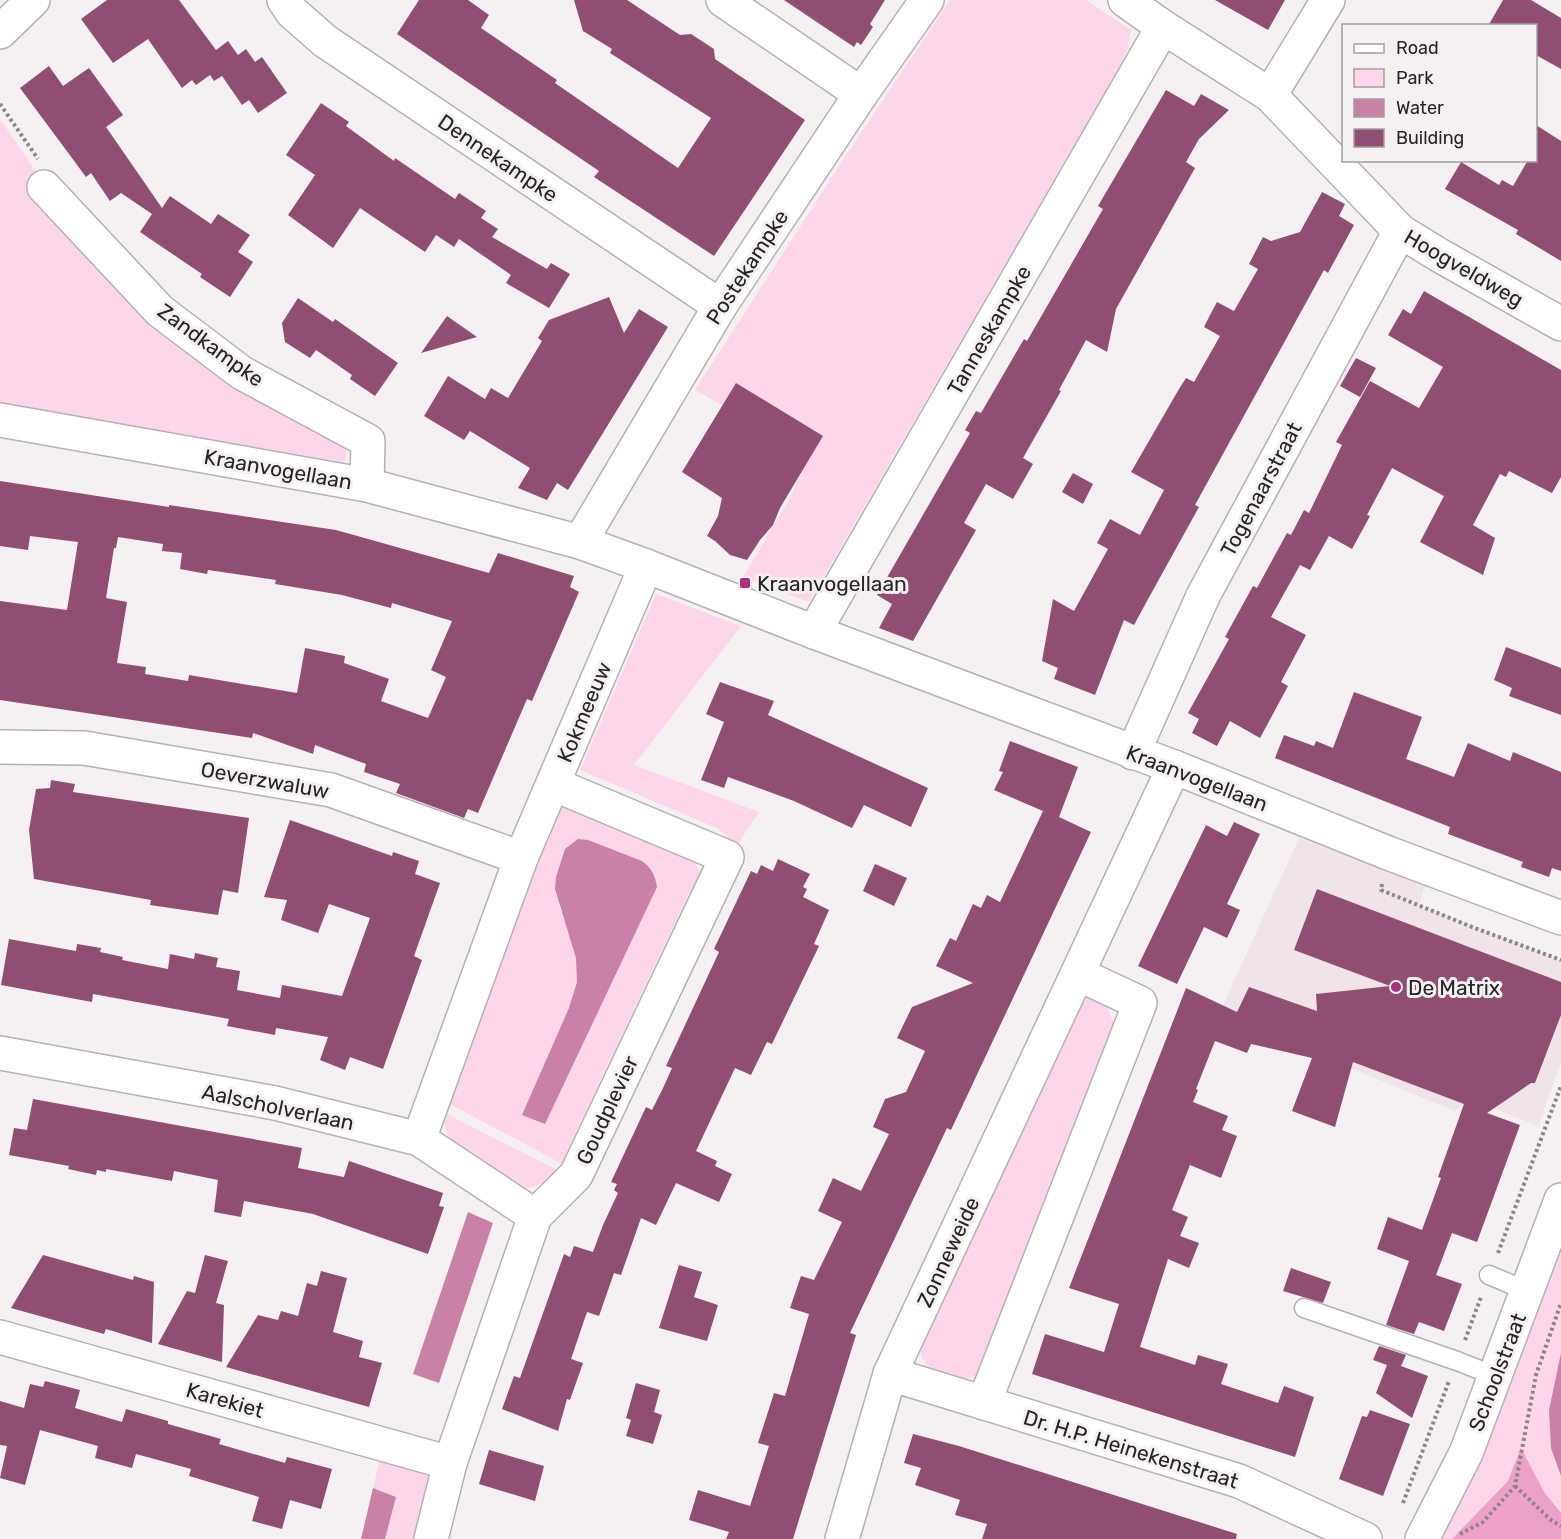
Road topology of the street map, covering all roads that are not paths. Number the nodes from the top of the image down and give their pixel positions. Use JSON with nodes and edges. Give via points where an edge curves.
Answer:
{"nodes":[{"id":1,"x":33,"y":0,"type":"edge"},
{"id":2,"x":284,"y":0,"type":"edge"},
{"id":3,"x":723,"y":0,"type":"edge"},
{"id":4,"x":927,"y":0,"type":"edge"},
{"id":5,"x":1125,"y":0,"type":"edge"},
{"id":6,"x":1328,"y":0,"type":"edge"},
{"id":7,"x":1163,"y":27,"type":"junction"},
{"id":8,"x":0,"y":32,"type":"edge"},
{"id":9,"x":861,"y":94,"type":"junction"},
{"id":10,"x":1270,"y":95,"type":"junction"},
{"id":11,"x":44,"y":187,"type":"road end"},
{"id":12,"x":1400,"y":231,"type":"junction"},
{"id":13,"x":720,"y":306,"type":"junction"},
{"id":14,"x":1561,"y":324,"type":"edge"},
{"id":15,"x":0,"y":420,"type":"edge"},
{"id":16,"x":368,"y":485,"type":"junction"},
{"id":17,"x":580,"y":542,"type":"junction"},
{"id":18,"x":646,"y":566,"type":"junction"},
{"id":19,"x":814,"y":632,"type":"junction"},
{"id":20,"x":0,"y":747,"type":"edge"},
{"id":21,"x":1133,"y":753,"type":"junction"},
{"id":22,"x":1174,"y":767,"type":"junction"},
{"id":23,"x":553,"y":784,"type":"junction"},
{"id":24,"x":521,"y":858,"type":"junction"},
{"id":25,"x":1561,"y":918,"type":"edge"},
{"id":26,"x":1078,"y":974,"type":"junction"},
{"id":27,"x":0,"y":1053,"type":"edge"},
{"id":28,"x":419,"y":1139,"type":"junction"},
{"id":29,"x":1561,"y":1200,"type":"edge"},
{"id":30,"x":535,"y":1216,"type":"junction"},
{"id":31,"x":1489,"y":1275,"type":"road end"},
{"id":32,"x":1527,"y":1291,"type":"junction"},
{"id":33,"x":1304,"y":1308,"type":"dead end"},
{"id":34,"x":0,"y":1337,"type":"edge"},
{"id":35,"x":890,"y":1374,"type":"junction"},
{"id":36,"x":1495,"y":1376,"type":"junction"},
{"id":37,"x":984,"y":1403,"type":"junction"},
{"id":38,"x":450,"y":1463,"type":"junction"},
{"id":39,"x":430,"y":1539,"type":"edge"},
{"id":40,"x":842,"y":1539,"type":"edge"},
{"id":41,"x":1365,"y":1539,"type":"edge"},
{"id":42,"x":1422,"y":1539,"type":"edge"}],
"edges":[{"from":1,"to":8,"type":"street"},
{"from":2,"to":13,"type":"street","name":"Dennekampke","via":[[325,42]]},
{"from":3,"to":9,"type":"street"},
{"from":4,"to":9,"type":"street","name":"Postekampke"},
{"from":5,"to":7,"type":"street","name":"Hoogveldweg"},
{"from":6,"to":10,"type":"street"},
{"from":7,"to":10,"type":"street","name":"Hoogveldweg"},
{"from":7,"to":19,"type":"street","name":"Tanneskampke"},
{"from":9,"to":13,"type":"street","name":"Postekampke"},
{"from":10,"to":12,"type":"street","name":"Hoogveldweg"},
{"from":11,"to":16,"type":"street","name":"Zandkampke","via":[[160,311],[242,373],[369,441]]},
{"from":12,"to":14,"type":"street","name":"Hoogveldweg"},
{"from":12,"to":21,"type":"street","name":"Togenaarstraat","via":[[1203,596]]},
{"from":13,"to":17,"type":"street","name":"Postekampke"},
{"from":15,"to":16,"type":"street","name":"Kraanvogellaan"},
{"from":16,"to":17,"type":"street","name":"Kraanvogellaan"},
{"from":17,"to":18,"type":"street","name":"Kraanvogellaan"},
{"from":18,"to":19,"type":"street","name":"Kraanvogellaan"},
{"from":18,"to":23,"type":"street","name":"Kokmeeuw"},
{"from":19,"to":21,"type":"street","name":"Kraanvogellaan"},
{"from":20,"to":24,"type":"street","name":"Oeverzwaluw","via":[[84,748],[331,790]]},
{"from":21,"to":22,"type":"street","name":"Kraanvogellaan"},
{"from":22,"to":25,"type":"street","name":"Kraanvogellaan"},
{"from":22,"to":26,"type":"street","name":"Zonneweide"},
{"from":23,"to":24,"type":"street","name":"Kokmeeuw"},
{"from":23,"to":30,"type":"street","name":"Goudplevier","via":[[727,856],[576,1175]]},
{"from":24,"to":28,"type":"street"},
{"from":26,"to":35,"type":"street","name":"Zonneweide"},
{"from":26,"to":37,"type":"street","via":[[1140,1003]]},
{"from":27,"to":28,"type":"street","name":"Aalscholverlaan","via":[[275,1102]]},
{"from":28,"to":30,"type":"street","name":"Aalscholverlaan"},
{"from":29,"to":32,"type":"street","name":"Schoolstraat"},
{"from":30,"to":38,"type":"street","name":"Goudplevier"},
{"from":31,"to":32,"type":"lane"},
{"from":32,"to":36,"type":"street","name":"Schoolstraat"},
{"from":33,"to":36,"type":"lane"},
{"from":34,"to":38,"type":"street","name":"Karekiet"},
{"from":35,"to":37,"type":"street","name":"Dr. H.P. Heinekenstraat"},
{"from":35,"to":40,"type":"street","name":"Zonneweide"},
{"from":36,"to":42,"type":"street","name":"Schoolstraat","via":[[1466,1453]]},
{"from":37,"to":41,"type":"street","name":"Dr. H.P. Heinekenstraat","via":[[1239,1481]]},
{"from":38,"to":39,"type":"street","name":"Goudplevier"}]}
